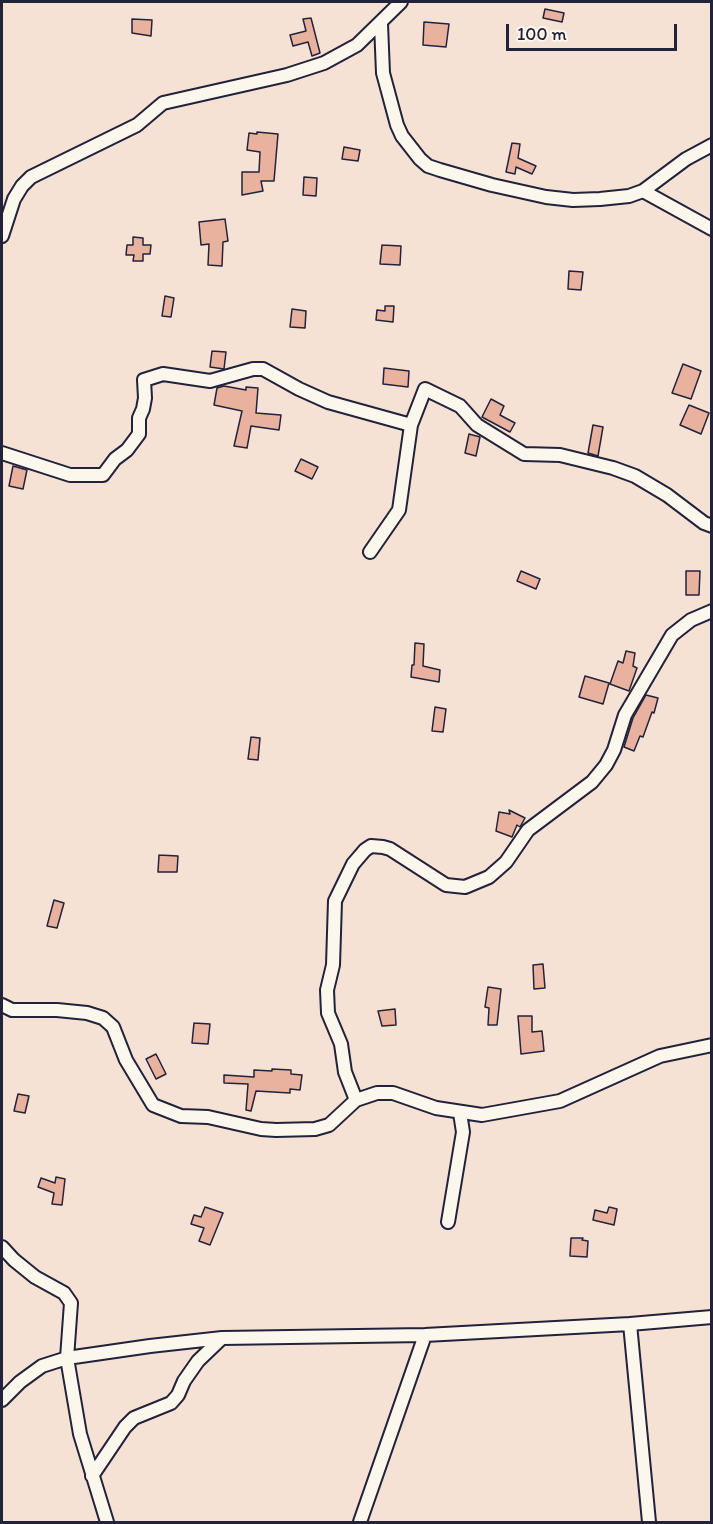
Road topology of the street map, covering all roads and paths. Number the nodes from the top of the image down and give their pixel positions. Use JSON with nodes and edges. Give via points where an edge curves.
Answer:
{"nodes":[{"id":1,"x":401,"y":2,"type":"edge"},
{"id":2,"x":381,"y":24,"type":"junction"},
{"id":3,"x":711,"y":145,"type":"edge"},
{"id":4,"x":643,"y":191,"type":"junction"},
{"id":5,"x":711,"y":229,"type":"edge"},
{"id":6,"x":2,"y":236,"type":"edge"},
{"id":7,"x":411,"y":424,"type":"junction"},
{"id":8,"x":2,"y":453,"type":"edge"},
{"id":9,"x":711,"y":526,"type":"edge"},
{"id":10,"x":370,"y":552,"type":"dead end"},
{"id":11,"x":711,"y":611,"type":"edge"},
{"id":12,"x":2,"y":1005,"type":"edge"},
{"id":13,"x":711,"y":1045,"type":"edge"},
{"id":14,"x":356,"y":1100,"type":"junction"},
{"id":15,"x":460,"y":1113,"type":"junction"},
{"id":16,"x":448,"y":1222,"type":"dead end"},
{"id":17,"x":2,"y":1247,"type":"edge"},
{"id":18,"x":711,"y":1317,"type":"edge"},
{"id":19,"x":630,"y":1324,"type":"junction"},
{"id":20,"x":425,"y":1335,"type":"junction"},
{"id":21,"x":222,"y":1338,"type":"junction"},
{"id":22,"x":67,"y":1358,"type":"junction"},
{"id":23,"x":2,"y":1400,"type":"edge"},
{"id":24,"x":92,"y":1476,"type":"junction"},
{"id":25,"x":107,"y":1522,"type":"edge"},
{"id":26,"x":360,"y":1522,"type":"edge"},
{"id":27,"x":649,"y":1522,"type":"edge"}],
"edges":[{"from":1,"to":2,"type":"street"},
{"from":2,"to":4,"type":"street","via":[[383,74],[397,124],[402,136],[428,166],[546,197],[600,199]]},
{"from":2,"to":6,"type":"street","via":[[357,45],[324,63],[163,103],[137,125],[31,177],[14,199]]},
{"from":3,"to":4,"type":"street"},
{"from":4,"to":5,"type":"street"},
{"from":7,"to":8,"type":"street","via":[[328,402],[263,369],[210,381],[163,374],[144,380],[139,434],[103,475],[70,475]]},
{"from":7,"to":9,"type":"street","via":[[425,389],[460,406],[477,425],[524,454],[560,455],[635,476]]},
{"from":7,"to":10,"type":"street","via":[[399,510]]},
{"from":11,"to":14,"type":"street","via":[[672,635],[625,715],[610,758],[592,782],[528,830],[506,862],[489,877],[465,887],[446,885],[383,847],[371,846],[352,864],[335,901],[333,965],[327,990],[328,1013]]},
{"from":12,"to":14,"type":"street","via":[[12,1010],[57,1010],[103,1018],[113,1027],[126,1060],[153,1105],[181,1116],[261,1128],[315,1129],[329,1125]]},
{"from":13,"to":15,"type":"street","via":[[660,1056],[560,1101],[482,1115]]},
{"from":14,"to":15,"type":"street","via":[[393,1093]]},
{"from":15,"to":16,"type":"street","via":[[463,1132]]},
{"from":17,"to":22,"type":"street","via":[[35,1277],[68,1298],[71,1311]]},
{"from":18,"to":19,"type":"street"},
{"from":19,"to":20,"type":"street"},
{"from":19,"to":27,"type":"street"},
{"from":20,"to":21,"type":"street"},
{"from":20,"to":26,"type":"street"},
{"from":21,"to":22,"type":"street"},
{"from":21,"to":24,"type":"street","via":[[198,1361],[171,1403],[134,1418],[125,1427]]},
{"from":22,"to":23,"type":"street","via":[[42,1366]]},
{"from":22,"to":24,"type":"street","via":[[80,1434]]},
{"from":24,"to":25,"type":"street"}]}
